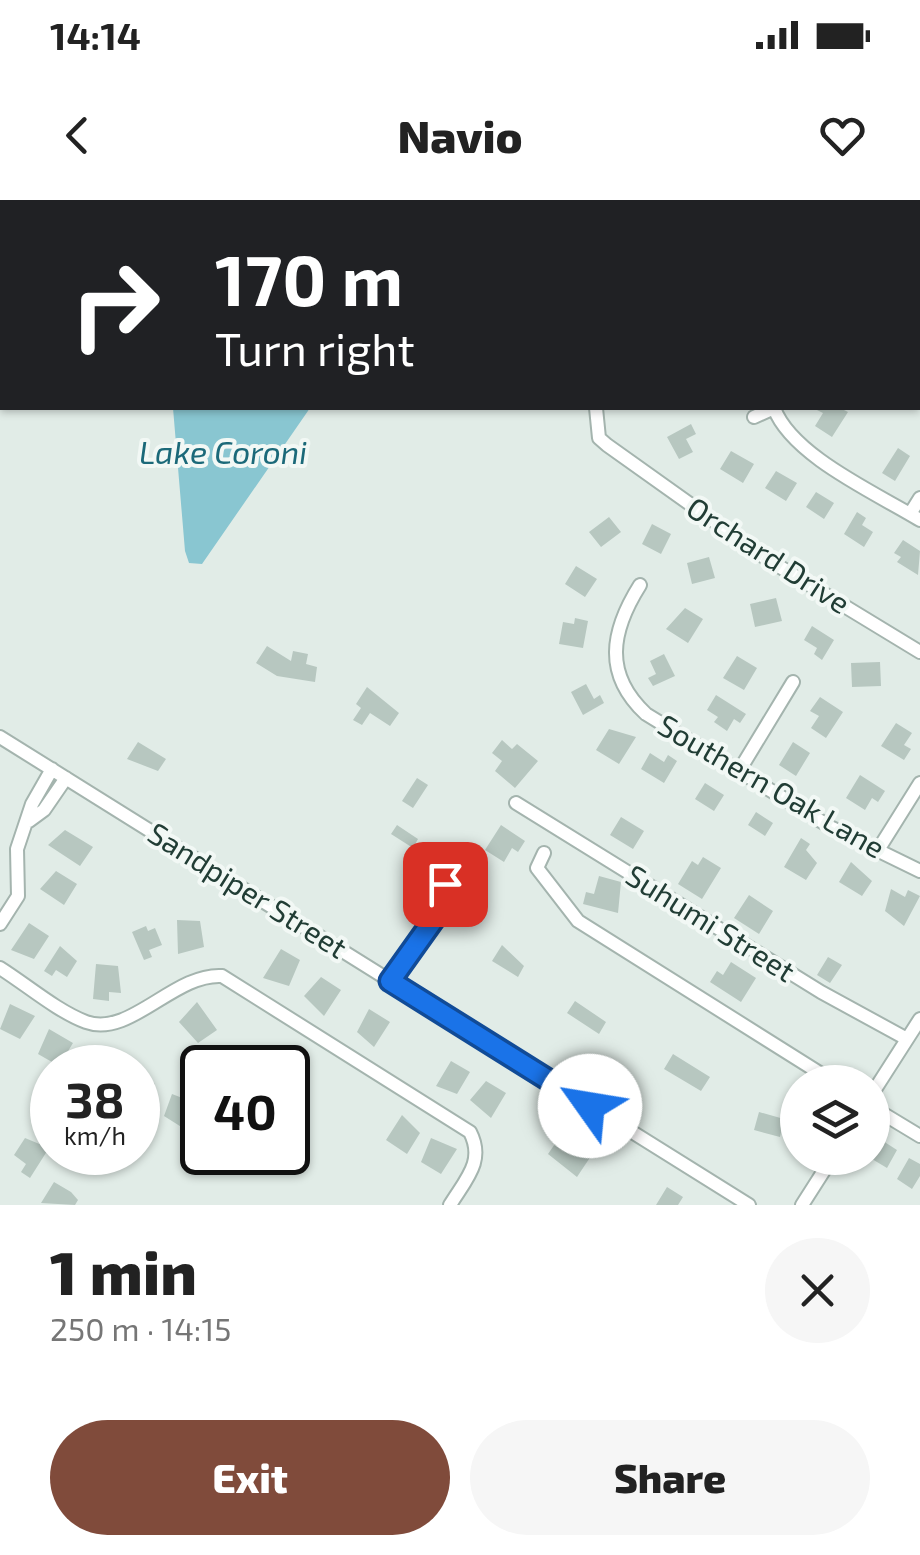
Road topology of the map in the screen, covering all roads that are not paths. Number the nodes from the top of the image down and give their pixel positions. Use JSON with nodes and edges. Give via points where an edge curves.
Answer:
{"nodes":[{"id":1,"x":596,"y":410,"type":"edge"},
{"id":2,"x":769,"y":410,"type":"edge"},
{"id":3,"x":775,"y":410,"type":"edge"},
{"id":4,"x":754,"y":416,"type":"dead end"},
{"id":5,"x":920,"y":498,"type":"edge"},
{"id":6,"x":915,"y":518,"type":"edge"},
{"id":7,"x":640,"y":585,"type":"dead end"},
{"id":8,"x":920,"y":652,"type":"edge"},
{"id":9,"x":794,"y":682,"type":"dead end"},
{"id":10,"x":0,"y":737,"type":"edge"},
{"id":11,"x":52,"y":769,"type":"junction"},
{"id":12,"x":738,"y":771,"type":"junction"},
{"id":13,"x":66,"y":778,"type":"junction"},
{"id":14,"x":920,"y":783,"type":"edge"},
{"id":15,"x":516,"y":803,"type":"dead end"},
{"id":16,"x":29,"y":821,"type":"junction"},
{"id":17,"x":878,"y":850,"type":"junction"},
{"id":18,"x":544,"y":853,"type":"dead end"},
{"id":19,"x":920,"y":870,"type":"edge"},
{"id":20,"x":445,"y":884,"type":"dead end"},
{"id":21,"x":0,"y":924,"type":"edge"},
{"id":22,"x":0,"y":968,"type":"edge"},
{"id":23,"x":390,"y":981,"type":"junction"},
{"id":24,"x":920,"y":1020,"type":"edge"},
{"id":25,"x":908,"y":1040,"type":"junction"},
{"id":26,"x":807,"y":1065,"type":"edge"},
{"id":27,"x":890,"y":1067,"type":"edge"},
{"id":28,"x":890,"y":1118,"type":"edge"},
{"id":29,"x":920,"y":1136,"type":"edge"},
{"id":30,"x":821,"y":1175,"type":"edge"},
{"id":31,"x":450,"y":1205,"type":"edge"},
{"id":32,"x":748,"y":1205,"type":"edge"},
{"id":33,"x":802,"y":1205,"type":"edge"}],
"edges":[{"from":1,"to":8,"type":"street","name":"Orchard Drive","via":[[598,438],[620,455]]},
{"from":2,"to":4,"type":"street"},
{"from":3,"to":6,"type":"street","via":[[799,444]]},
{"from":5,"to":6,"type":"street"},
{"from":7,"to":12,"type":"street","name":"Southern Oak Lane","via":[[614,640],[618,680],[646,714]]},
{"from":9,"to":12,"type":"street"},
{"from":10,"to":11,"type":"street","name":"Sandpiper Street"},
{"from":11,"to":13,"type":"street","name":"Sandpiper Street"},
{"from":11,"to":16,"type":"street"},
{"from":12,"to":17,"type":"street","name":"Southern Oak Lane"},
{"from":13,"to":16,"type":"street"},
{"from":13,"to":23,"type":"street","name":"Sandpiper Street"},
{"from":14,"to":17,"type":"street"},
{"from":15,"to":25,"type":"street","name":"Suhumi Street"},
{"from":16,"to":21,"type":"street","via":[[17,849],[18,896]]},
{"from":17,"to":19,"type":"street","name":"Southern Oak Lane"},
{"from":18,"to":26,"type":"street","via":[[537,868],[578,920]]},
{"from":20,"to":23,"type":"street","via":[[437,915]]},
{"from":22,"to":31,"type":"street","via":[[85,1022],[103,1025],[201,975],[222,976],[470,1132],[477,1163]]},
{"from":23,"to":32,"type":"street","name":"Sandpiper Street"},
{"from":24,"to":25,"type":"street"},
{"from":25,"to":27,"type":"street"},
{"from":28,"to":29,"type":"street"},
{"from":30,"to":33,"type":"street"}]}
